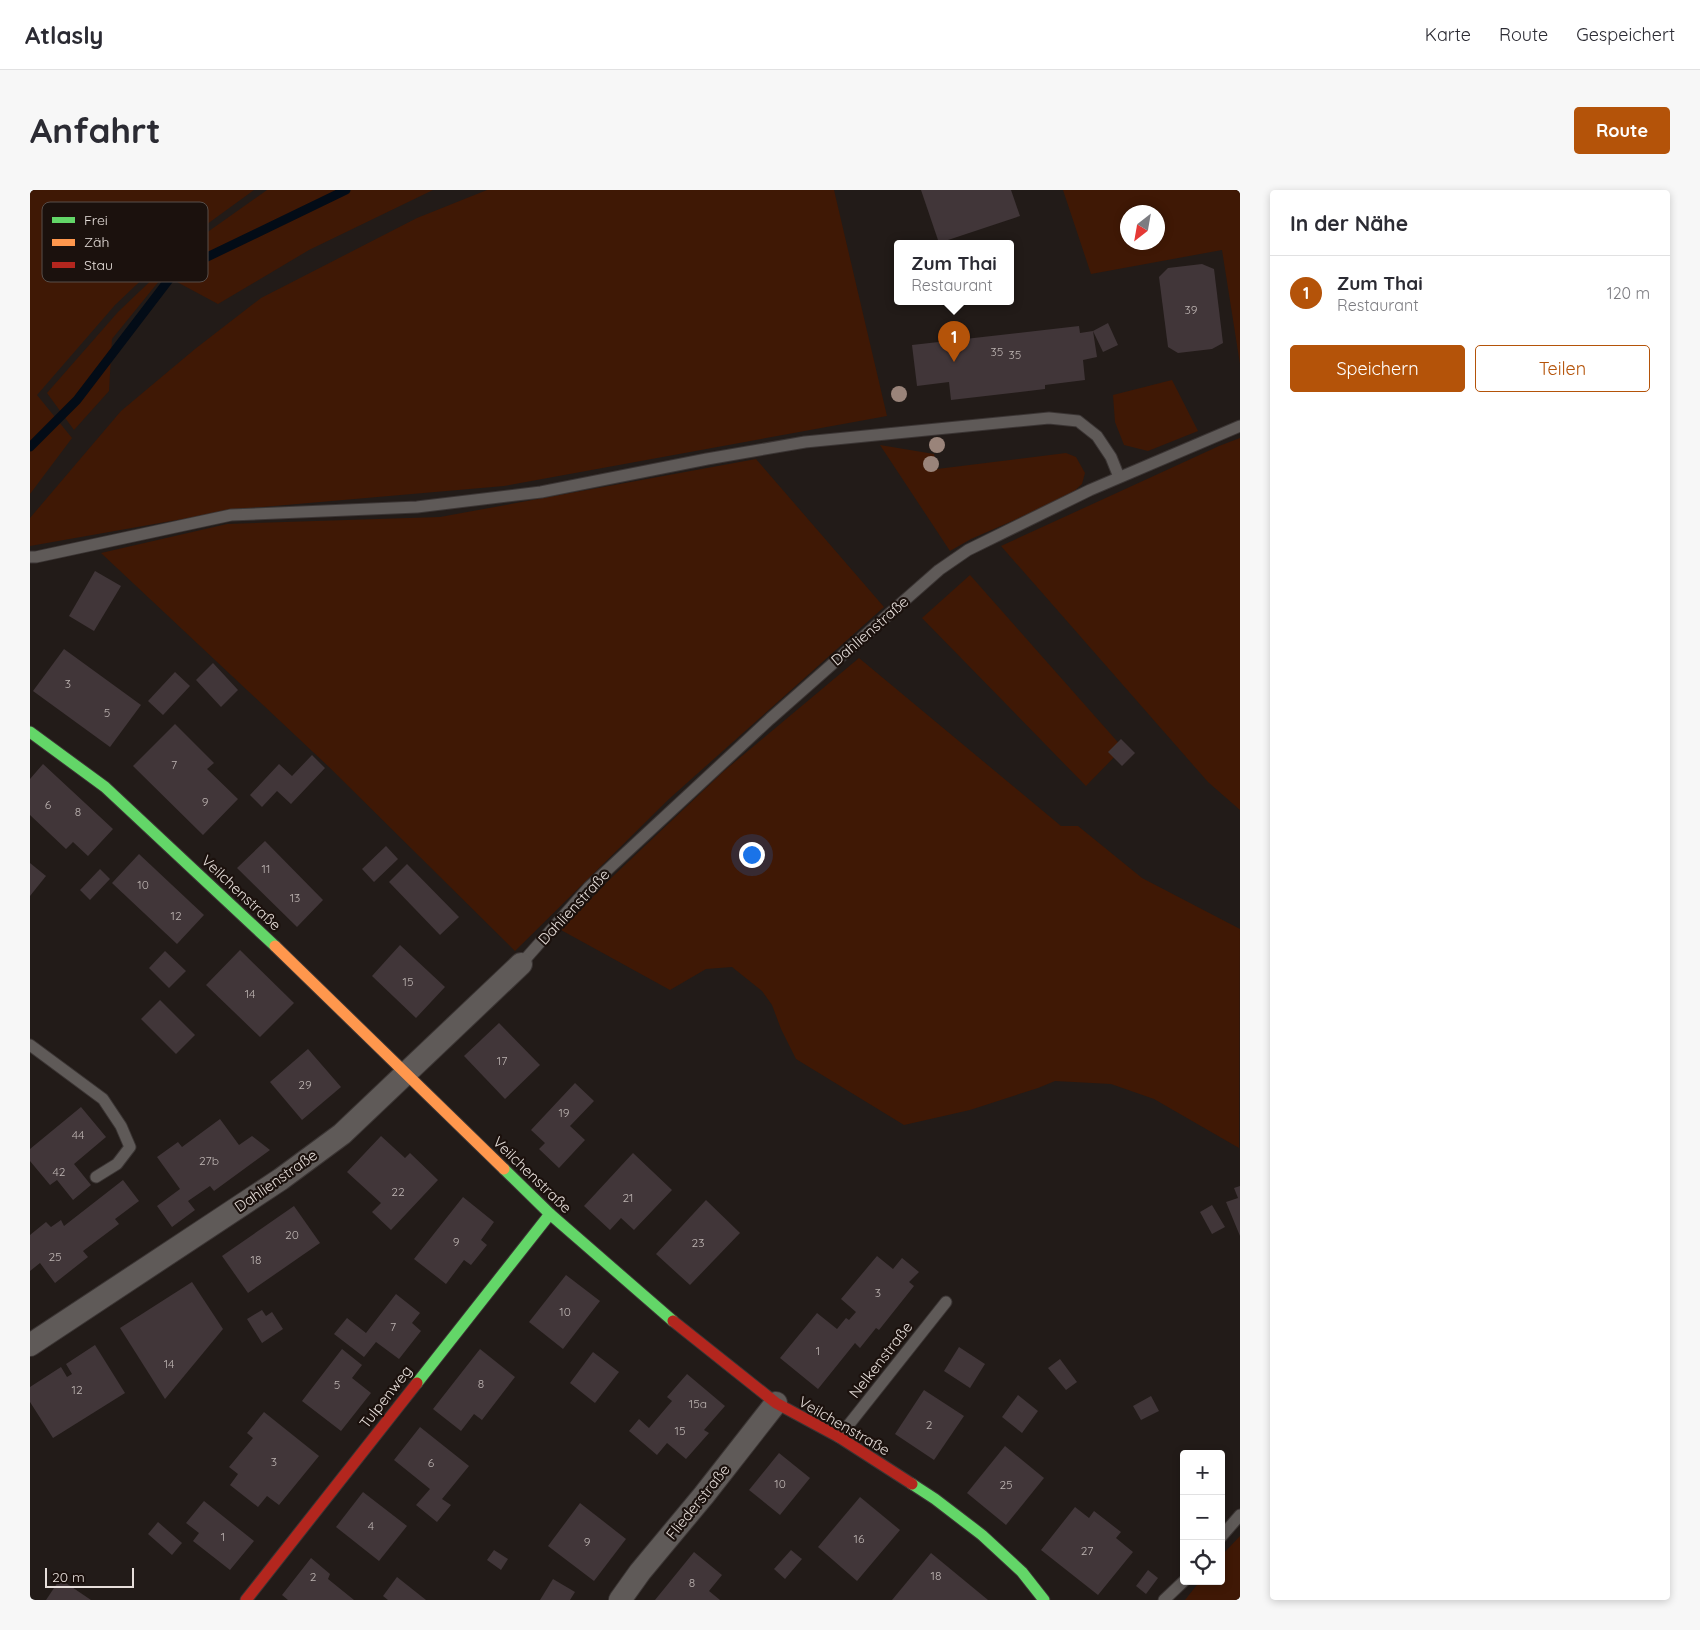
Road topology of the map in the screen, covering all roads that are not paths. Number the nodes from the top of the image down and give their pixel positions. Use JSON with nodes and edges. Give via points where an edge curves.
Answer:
{"nodes":[{"id":1,"x":1240,"y":426,"type":"edge"},
{"id":2,"x":1119,"y":477,"type":"junction"},
{"id":3,"x":30,"y":557,"type":"edge"},
{"id":4,"x":30,"y":732,"type":"edge"},
{"id":5,"x":521,"y":964,"type":"joint"},
{"id":6,"x":30,"y":1045,"type":"edge"},
{"id":7,"x":406,"y":1073,"type":"junction"},
{"id":8,"x":96,"y":1178,"type":"dead end"},
{"id":9,"x":550,"y":1214,"type":"junction"},
{"id":10,"x":946,"y":1302,"type":"dead end"},
{"id":11,"x":30,"y":1344,"type":"edge"},
{"id":12,"x":776,"y":1403,"type":"junction"},
{"id":13,"x":839,"y":1437,"type":"junction"},
{"id":14,"x":1240,"y":1515,"type":"edge"},
{"id":15,"x":1225,"y":1532,"type":"edge"},
{"id":16,"x":1180,"y":1585,"type":"edge"},
{"id":17,"x":246,"y":1600,"type":"edge"},
{"id":18,"x":620,"y":1600,"type":"edge"},
{"id":19,"x":1044,"y":1600,"type":"edge"},
{"id":20,"x":1164,"y":1600,"type":"edge"}],
"edges":[{"from":1,"to":2,"type":"lane","name":"Dahlienstraße"},
{"from":2,"to":3,"type":"lane","via":[[1097,436],[1078,421],[1049,418],[805,442],[541,492],[417,507],[232,516]]},
{"from":2,"to":5,"type":"lane","name":"Dahlienstraße","via":[[968,550],[939,570],[770,719],[589,888]]},
{"from":4,"to":7,"type":"street","name":"Veilchenstraße","via":[[104,787],[240,912]]},
{"from":5,"to":7,"type":"street","name":"Dahlienstraße"},
{"from":6,"to":8,"type":"lane","via":[[103,1099],[121,1126],[130,1147],[117,1164]]},
{"from":7,"to":9,"type":"street","name":"Veilchenstraße"},
{"from":7,"to":11,"type":"street","name":"Dahlienstraße","via":[[342,1134],[281,1179]]},
{"from":9,"to":12,"type":"street","name":"Veilchenstraße","via":[[696,1340]]},
{"from":9,"to":17,"type":"street","name":"Tulpenweg"},
{"from":10,"to":13,"type":"lane","name":"Nelkenstraße"},
{"from":12,"to":13,"type":"street","name":"Veilchenstraße"},
{"from":12,"to":18,"type":"street","name":"Fliederstraße"},
{"from":13,"to":19,"type":"street","name":"Veilchenstraße","via":[[935,1499],[982,1535],[1022,1572]]},
{"from":14,"to":15,"type":"lane"},
{"from":16,"to":20,"type":"lane"}]}
